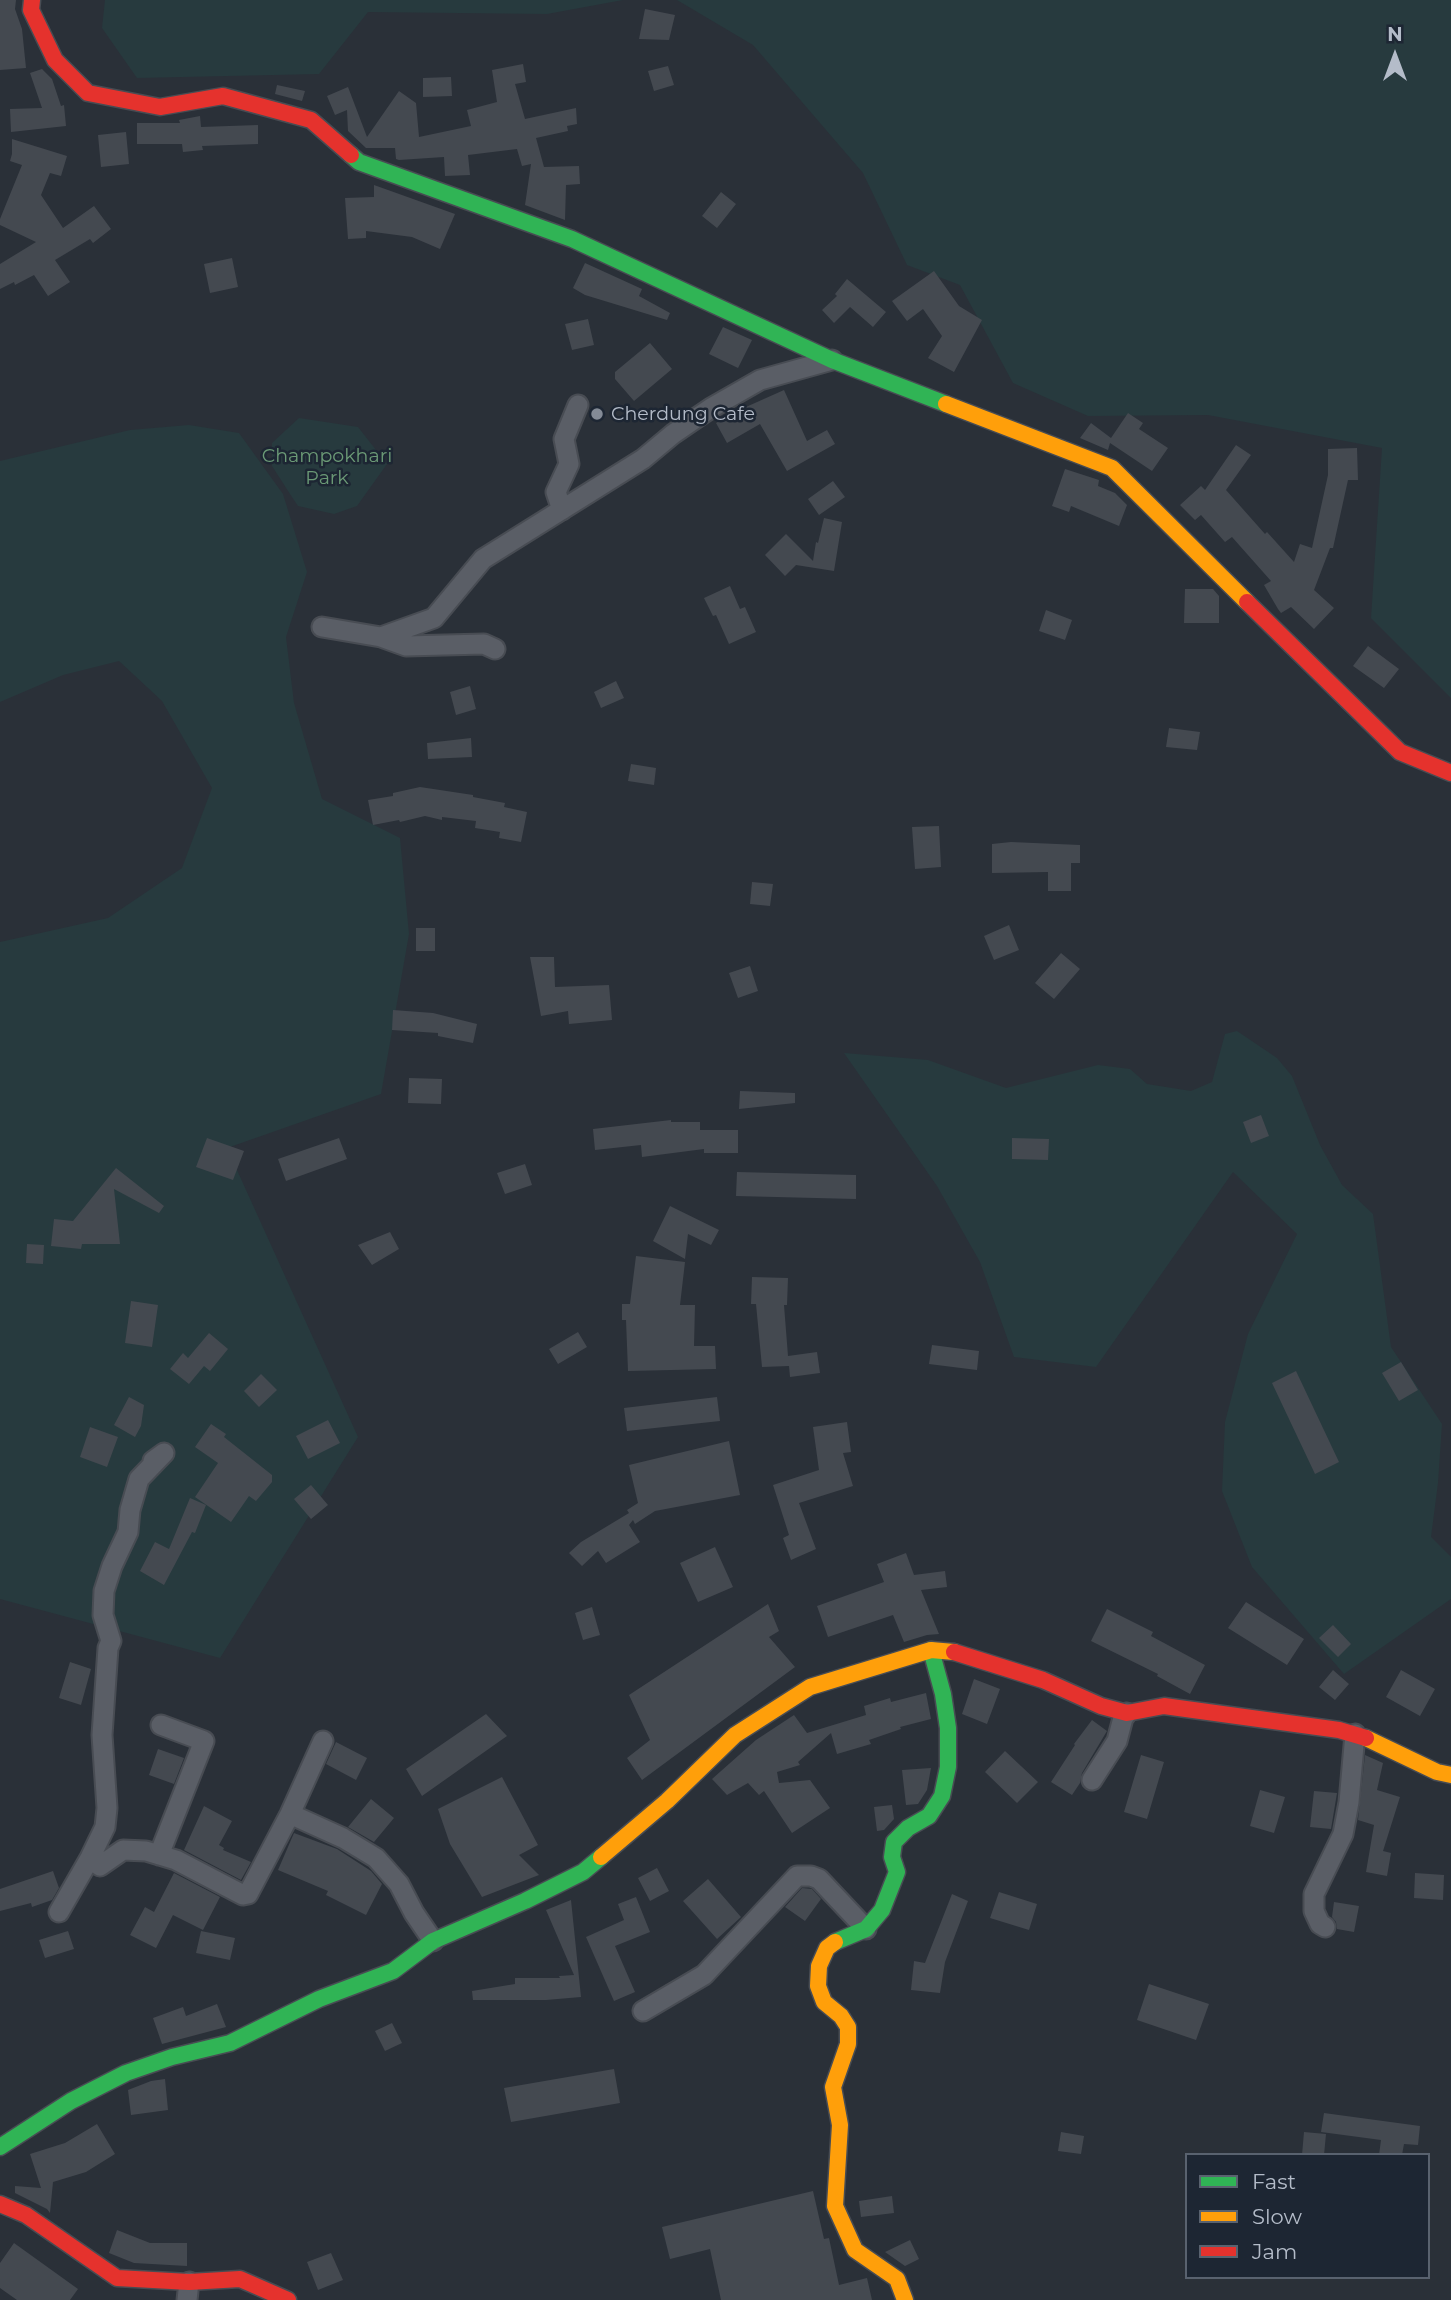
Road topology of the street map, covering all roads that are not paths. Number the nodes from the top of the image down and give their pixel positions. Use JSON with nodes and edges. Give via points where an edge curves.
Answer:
{"nodes":[{"id":1,"x":32,"y":0,"type":"edge"},
{"id":2,"x":832,"y":360,"type":"junction"},
{"id":3,"x":578,"y":405,"type":"dead end"},
{"id":4,"x":562,"y":510,"type":"junction"},
{"id":5,"x":321,"y":626,"type":"dead end"},
{"id":6,"x":381,"y":638,"type":"junction"},
{"id":7,"x":495,"y":649,"type":"dead end"},
{"id":8,"x":1451,"y":774,"type":"edge"},
{"id":9,"x":153,"y":1461,"type":"dead end"},
{"id":10,"x":931,"y":1650,"type":"junction"},
{"id":11,"x":1127,"y":1713,"type":"junction"},
{"id":12,"x":161,"y":1725,"type":"dead end"},
{"id":13,"x":1355,"y":1734,"type":"junction"},
{"id":14,"x":323,"y":1741,"type":"dead end"},
{"id":15,"x":1451,"y":1775,"type":"edge"},
{"id":16,"x":1091,"y":1780,"type":"dead end"},
{"id":17,"x":290,"y":1814,"type":"junction"},
{"id":18,"x":159,"y":1855,"type":"junction"},
{"id":19,"x":90,"y":1858,"type":"junction"},
{"id":20,"x":59,"y":1912,"type":"dead end"},
{"id":21,"x":1325,"y":1927,"type":"dead end"},
{"id":22,"x":866,"y":1929,"type":"junction"},
{"id":23,"x":433,"y":1941,"type":"junction"},
{"id":24,"x":643,"y":2011,"type":"dead end"},
{"id":25,"x":0,"y":2147,"type":"edge"},
{"id":26,"x":0,"y":2204,"type":"edge"},
{"id":27,"x":188,"y":2291,"type":"edge"},
{"id":28,"x":288,"y":2300,"type":"edge"},
{"id":29,"x":905,"y":2300,"type":"edge"}],
"edges":[{"from":1,"to":2,"type":"street","via":[[31,10],[55,60],[88,93],[160,107],[223,96],[311,120],[359,162],[572,239]]},
{"from":2,"to":4,"type":"street","via":[[760,380],[738,392]]},
{"from":2,"to":8,"type":"street","via":[[1112,468],[1400,752]]},
{"from":3,"to":4,"type":"street","via":[[564,439],[569,464],[556,492]]},
{"from":4,"to":6,"type":"street","via":[[483,559],[434,618]]},
{"from":5,"to":6,"type":"street"},
{"from":6,"to":7,"type":"street","via":[[406,646],[484,645]]},
{"from":9,"to":19,"type":"street","via":[[164,1452],[139,1479],[128,1532],[104,1591],[103,1615],[111,1641],[102,1735],[107,1808],[105,1827]]},
{"from":10,"to":11,"type":"street","via":[[961,1652]]},
{"from":10,"to":22,"type":"street","via":[[948,1728],[942,1796],[929,1816],[894,1842],[891,1857],[897,1872],[882,1910]]},
{"from":10,"to":23,"type":"street","via":[[810,1687],[735,1735],[583,1872]]},
{"from":11,"to":13,"type":"street","via":[[1164,1706]]},
{"from":11,"to":16,"type":"street","via":[[1117,1741]]},
{"from":12,"to":18,"type":"street","via":[[204,1741]]},
{"from":13,"to":15,"type":"street"},
{"from":13,"to":21,"type":"street","via":[[1343,1834],[1314,1894],[1314,1911]]},
{"from":14,"to":17,"type":"street"},
{"from":17,"to":18,"type":"street","via":[[248,1894]]},
{"from":17,"to":23,"type":"street","via":[[376,1858]]},
{"from":18,"to":19,"type":"street","via":[[123,1850],[100,1866]]},
{"from":19,"to":20,"type":"street"},
{"from":22,"to":24,"type":"street","via":[[819,1879],[797,1876],[704,1975]]},
{"from":22,"to":29,"type":"street","via":[[827,1948],[819,1966],[818,1986],[824,2002],[848,2027],[848,2044],[833,2087],[839,2124],[835,2206],[855,2250],[897,2279]]},
{"from":23,"to":25,"type":"street","via":[[393,1971],[319,1999],[230,2043],[126,2073],[71,2101]]},
{"from":26,"to":27,"type":"street","via":[[26,2215],[117,2278]]},
{"from":27,"to":28,"type":"street","via":[[240,2279]]}]}
